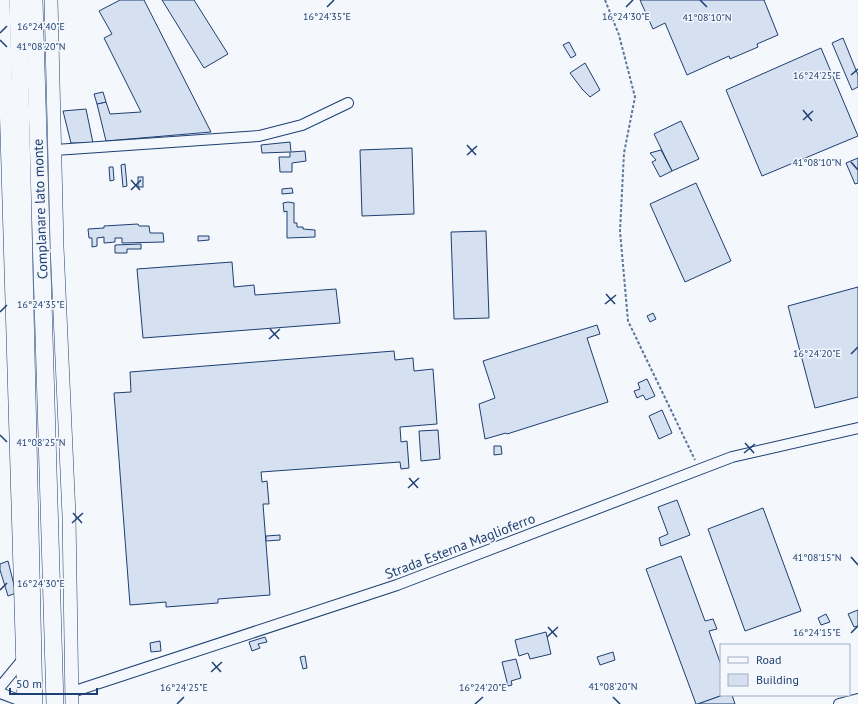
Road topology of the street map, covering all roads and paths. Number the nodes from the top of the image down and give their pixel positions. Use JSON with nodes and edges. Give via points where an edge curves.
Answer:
{"nodes":[{"id":1,"x":3,"y":0,"type":"edge"},
{"id":2,"x":18,"y":0,"type":"edge"},
{"id":3,"x":34,"y":0,"type":"edge"},
{"id":4,"x":51,"y":0,"type":"edge"},
{"id":5,"x":605,"y":0,"type":"edge"},
{"id":6,"x":348,"y":103,"type":"dead end"},
{"id":7,"x":55,"y":150,"type":"junction"},
{"id":8,"x":858,"y":428,"type":"edge"},
{"id":9,"x":700,"y":470,"type":"junction"},
{"id":10,"x":24,"y":658,"type":"junction"},
{"id":11,"x":0,"y":687,"type":"edge"},
{"id":12,"x":0,"y":693,"type":"edge"},
{"id":13,"x":72,"y":698,"type":"edge"},
{"id":14,"x":858,"y":699,"type":"edge"},
{"id":15,"x":25,"y":704,"type":"edge"},
{"id":16,"x":55,"y":704,"type":"edge"},
{"id":17,"x":839,"y":704,"type":"edge"}],
"edges":[{"from":1,"to":10,"type":"street"},
{"from":2,"to":15,"type":"highway"},
{"from":3,"to":16,"type":"highway"},
{"from":4,"to":7,"type":"street","name":"Complanare lato monte"},
{"from":5,"to":9,"type":"path","via":[[620,36],[635,97],[624,153],[620,231],[628,321]]},
{"from":6,"to":7,"type":"street","via":[[302,125],[259,136]]},
{"from":7,"to":13,"type":"street","name":"Complanare lato monte","via":[[57,255],[69,516]]},
{"from":8,"to":9,"type":"street","name":"Strada Esterna Maglioferro","via":[[732,457]]},
{"from":9,"to":13,"type":"street","name":"Strada Esterna Maglioferro","via":[[397,585]]},
{"from":10,"to":11,"type":"street"},
{"from":10,"to":15,"type":"street"},
{"from":12,"to":15,"type":"street"},
{"from":14,"to":17,"type":"street"}]}
